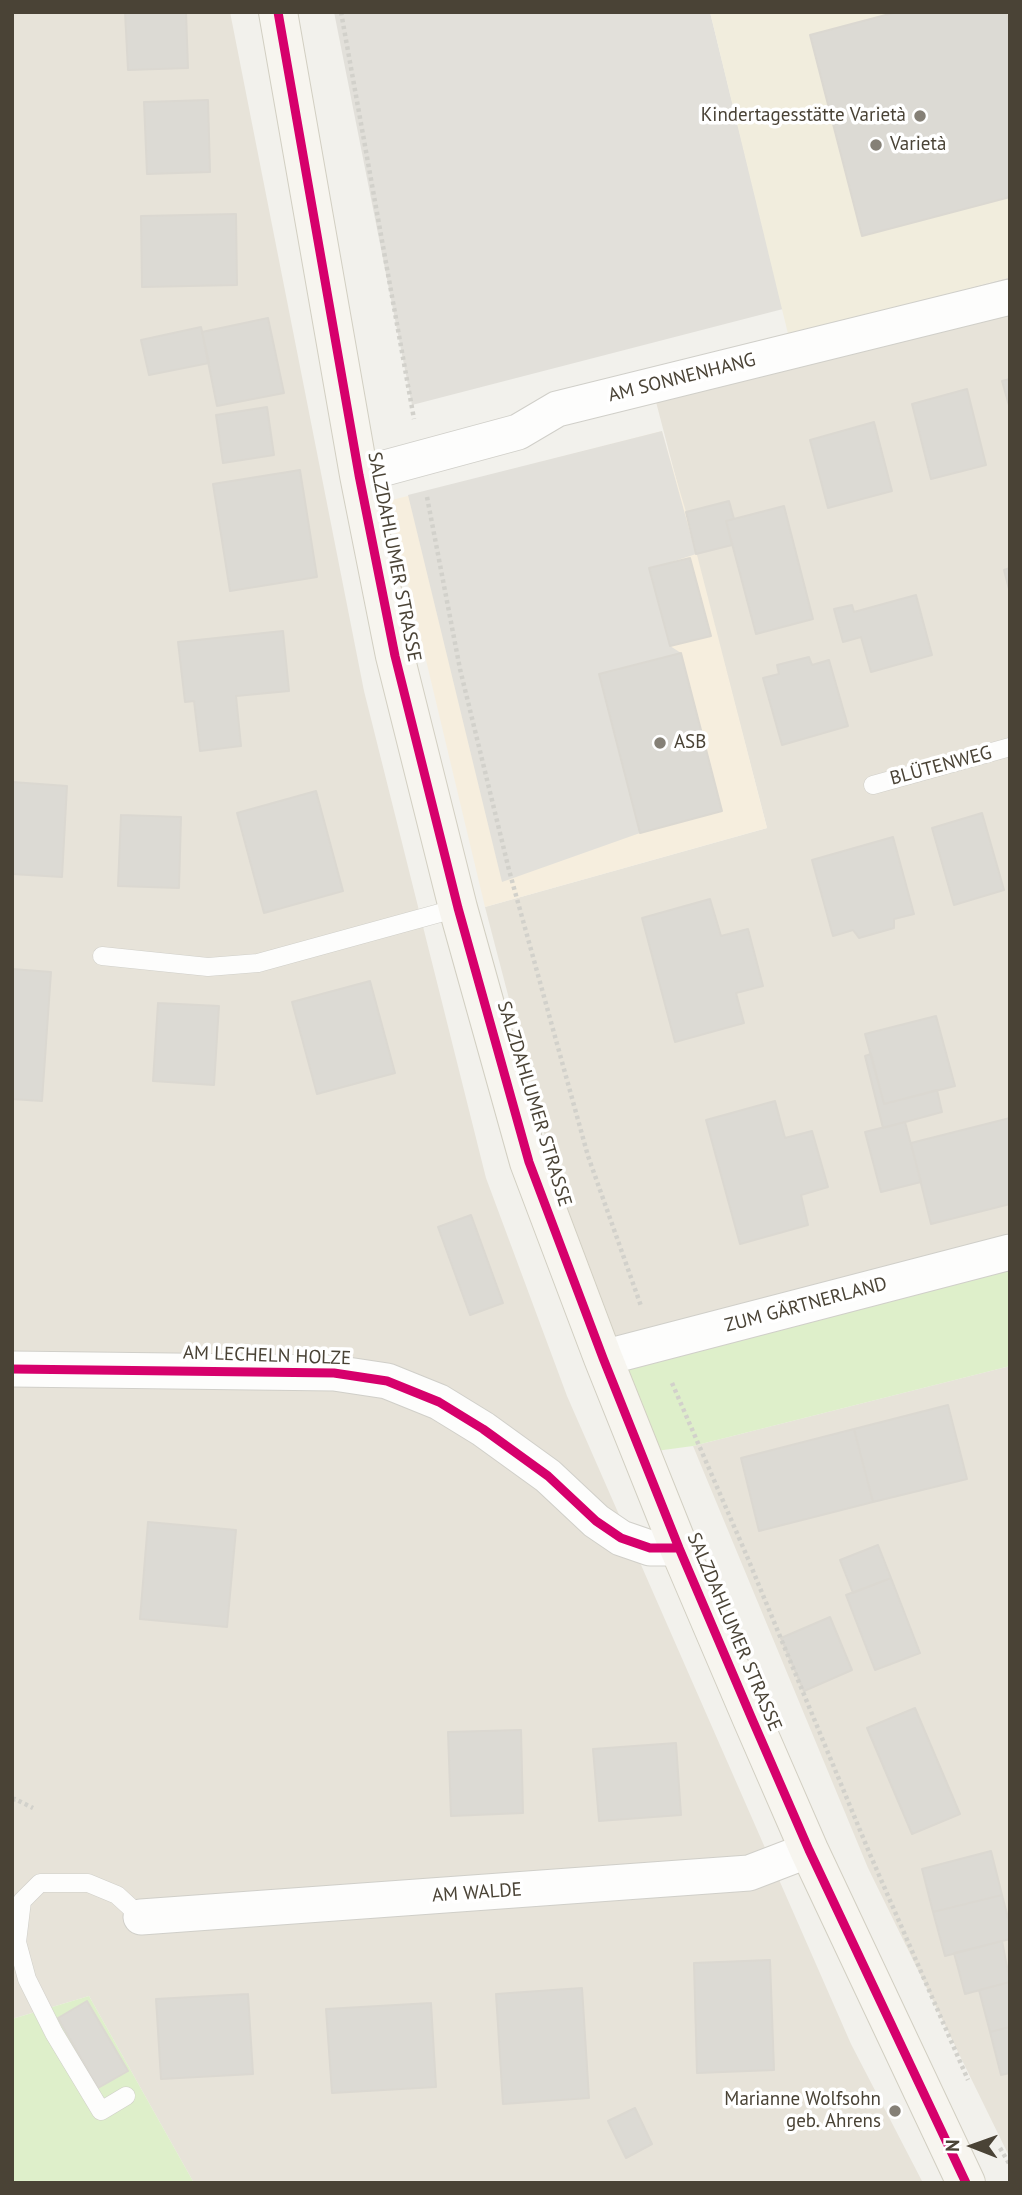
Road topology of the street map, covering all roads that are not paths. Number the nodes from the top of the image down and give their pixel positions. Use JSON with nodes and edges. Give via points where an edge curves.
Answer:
{"nodes":[{"id":1,"x":278,"y":12,"type":"edge"},
{"id":2,"x":1010,"y":297,"type":"edge"},
{"id":3,"x":359,"y":474,"type":"junction"},
{"id":4,"x":1010,"y":747,"type":"edge"},
{"id":5,"x":873,"y":785,"type":"dead end"},
{"id":6,"x":458,"y":908,"type":"junction"},
{"id":7,"x":102,"y":956,"type":"dead end"},
{"id":8,"x":1010,"y":1252,"type":"edge"},
{"id":9,"x":603,"y":1358,"type":"junction"},
{"id":10,"x":12,"y":1368,"type":"edge"},
{"id":11,"x":679,"y":1548,"type":"junction"},
{"id":12,"x":809,"y":1850,"type":"junction"},
{"id":13,"x":141,"y":1917,"type":"joint"},
{"id":14,"x":126,"y":2096,"type":"dead end"},
{"id":15,"x":966,"y":2183,"type":"edge"}],
"edges":[{"from":1,"to":3,"type":"main road","name":"SALZDAHLUMER STRASSE"},
{"from":2,"to":3,"type":"street","name":"AM SONNENHANG","via":[[557,409],[518,432]]},
{"from":3,"to":6,"type":"main road","name":"SALZDAHLUMER STRASSE","via":[[395,656]]},
{"from":4,"to":5,"type":"lane","name":"BLÜTENWEG"},
{"from":6,"to":7,"type":"lane","via":[[258,963],[208,967]]},
{"from":6,"to":9,"type":"main road","name":"SALZDAHLUMER STRASSE","via":[[529,1162]]},
{"from":8,"to":9,"type":"street","name":"ZUM GÄRTNERLAND"},
{"from":9,"to":11,"type":"main road","name":"SALZDAHLUMER STRASSE"},
{"from":10,"to":11,"type":"street","name":"AM LECHELN HOLZE","via":[[334,1373],[387,1381],[439,1402],[483,1429],[621,1538],[650,1548]]},
{"from":11,"to":12,"type":"main road","name":"SALZDAHLUMER STRASSE"},
{"from":12,"to":13,"type":"street","name":"AM WALDE","via":[[749,1873]]},
{"from":12,"to":15,"type":"main road","name":"SALZDAHLUMER STRASSE"},
{"from":13,"to":14,"type":"lane","via":[[117,1895],[88,1883],[40,1883],[22,1901],[17,1942],[32,1990],[101,2111]]}]}
